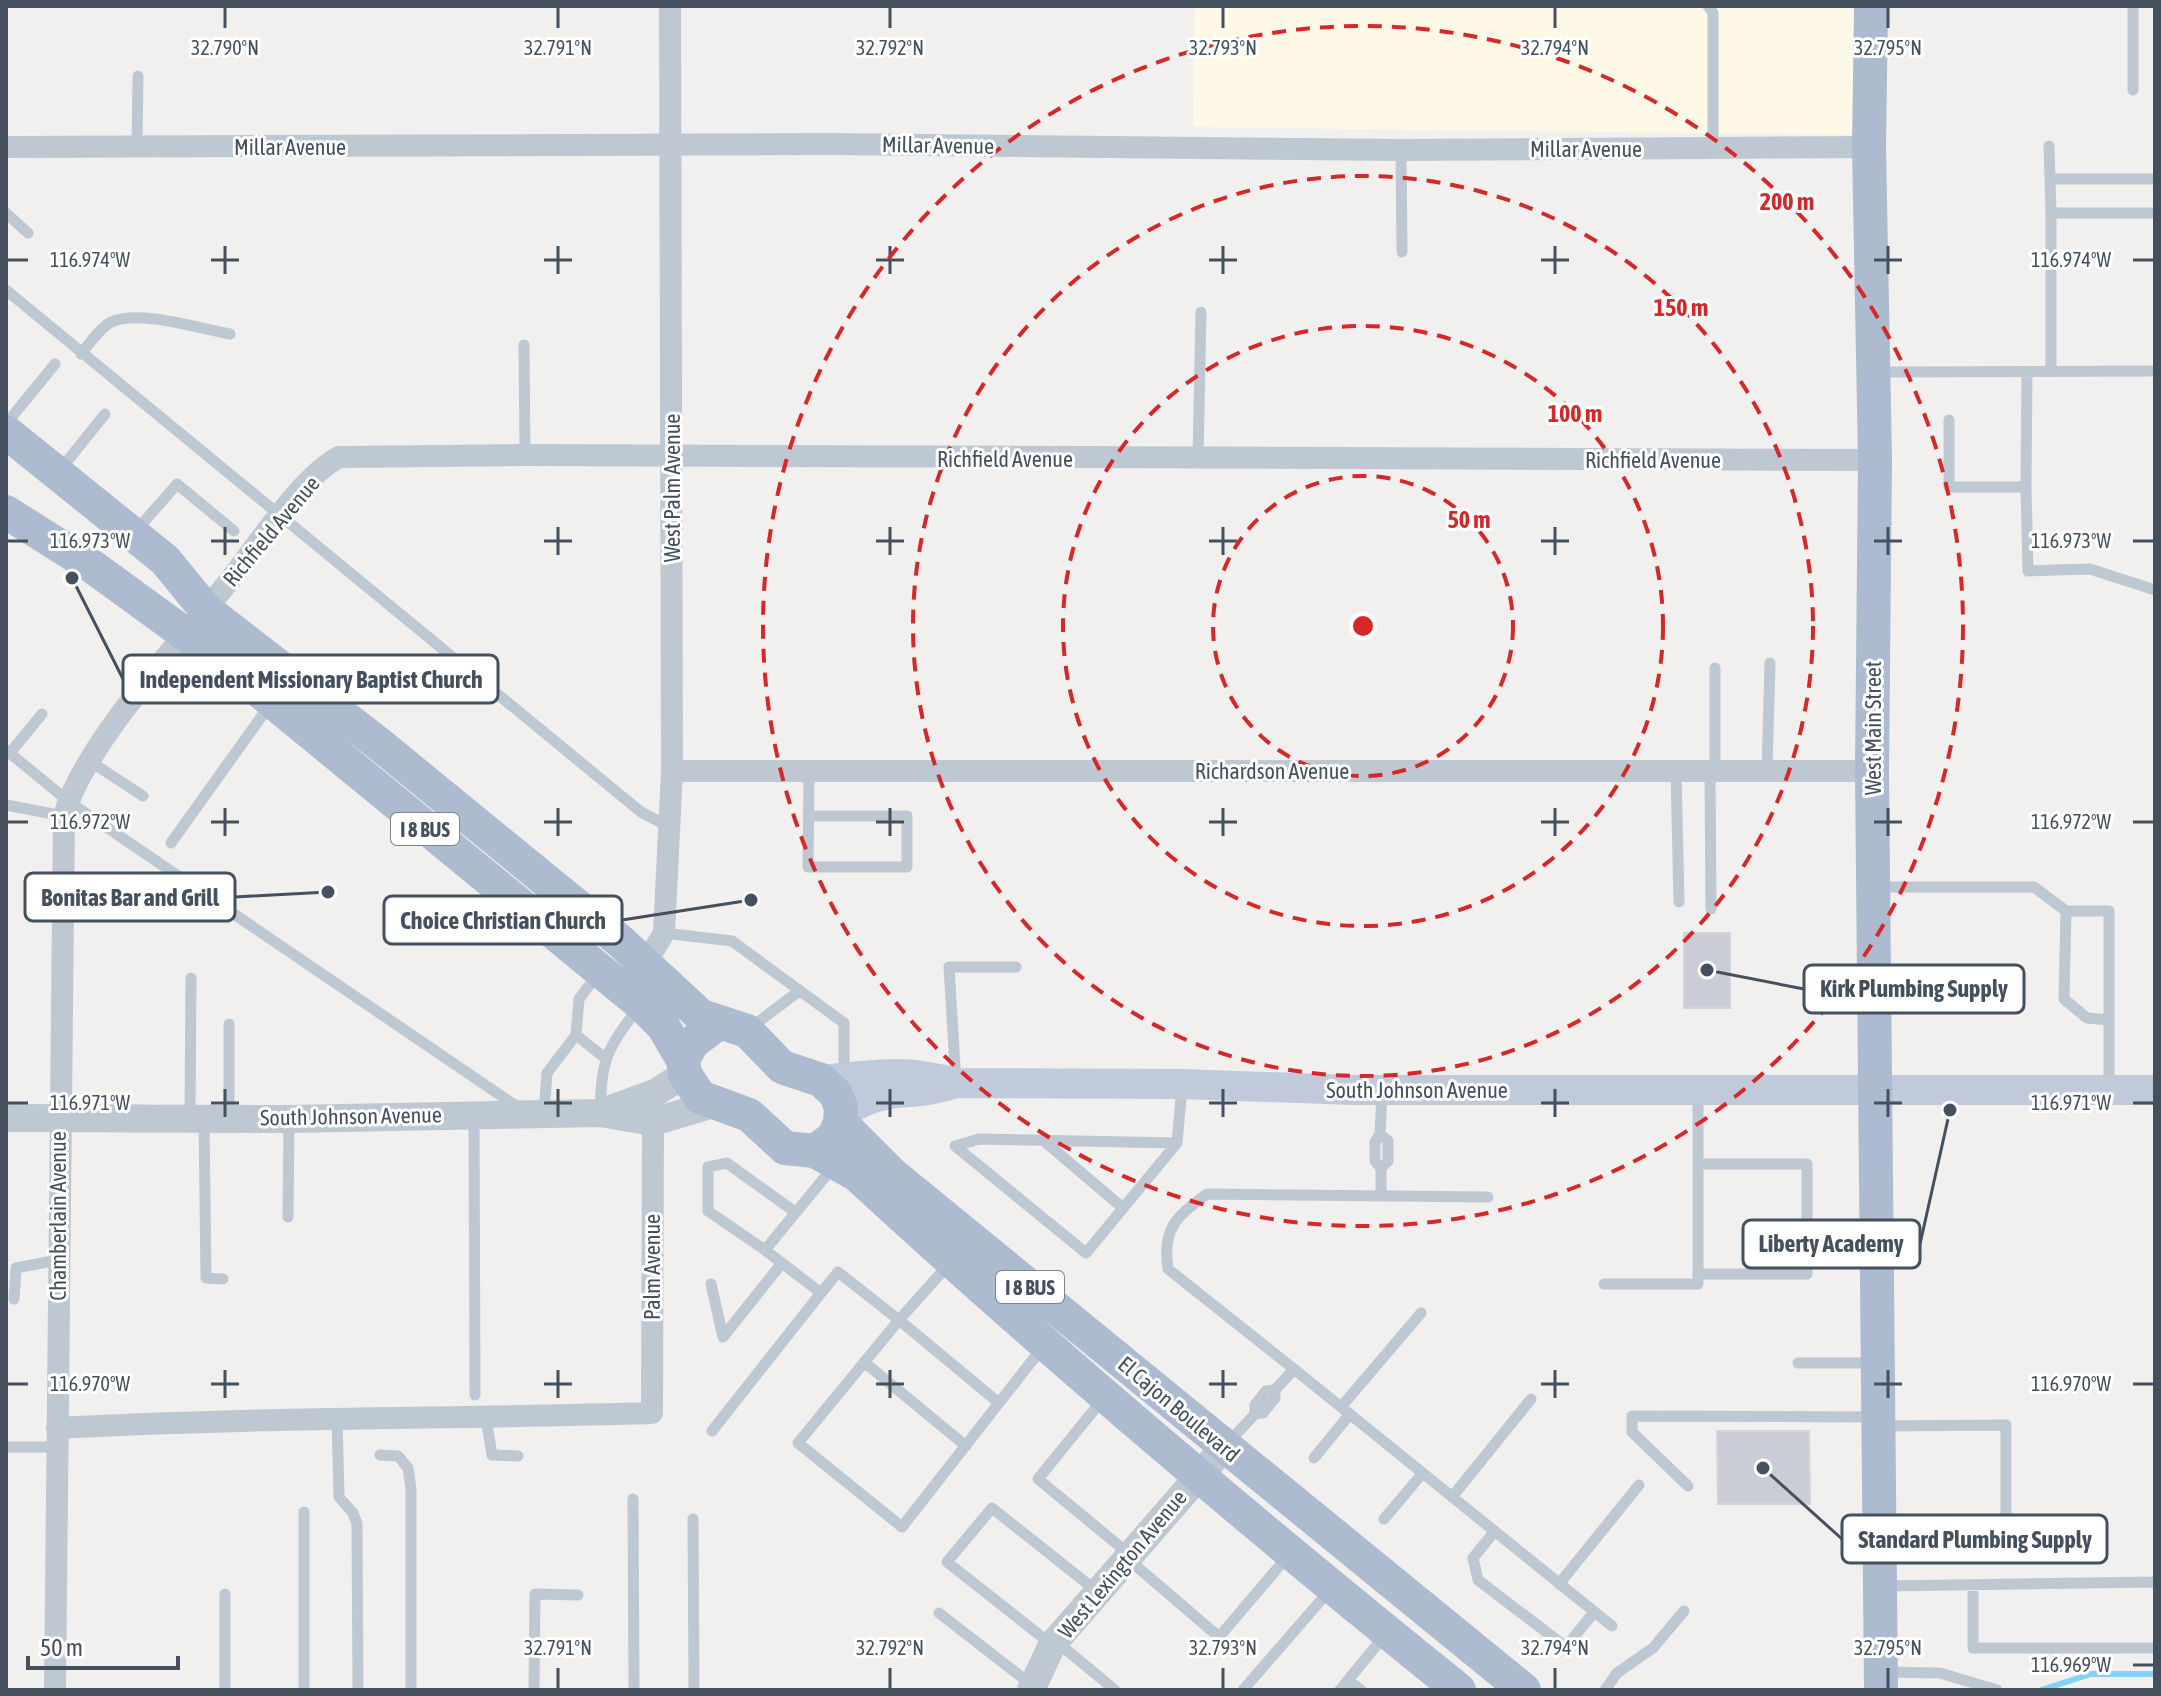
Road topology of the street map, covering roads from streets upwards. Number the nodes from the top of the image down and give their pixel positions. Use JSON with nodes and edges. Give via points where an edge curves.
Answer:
{"nodes":[{"id":1,"x":670,"y":6,"type":"edge"},
{"id":2,"x":1871,"y":6,"type":"edge"},
{"id":3,"x":6,"y":147,"type":"edge"},
{"id":4,"x":669,"y":147,"type":"junction"},
{"id":5,"x":1869,"y":147,"type":"junction"},
{"id":6,"x":6,"y":432,"type":"edge"},
{"id":7,"x":672,"y":456,"type":"junction"},
{"id":8,"x":1875,"y":460,"type":"junction"},
{"id":9,"x":6,"y":512,"type":"edge"},
{"id":10,"x":206,"y":610,"type":"junction"},
{"id":11,"x":183,"y":636,"type":"junction"},
{"id":12,"x":672,"y":771,"type":"junction"},
{"id":13,"x":1872,"y":771,"type":"junction"},
{"id":14,"x":645,"y":964,"type":"junction"},
{"id":15,"x":732,"y":1028,"type":"junction"},
{"id":16,"x":684,"y":1067,"type":"junction"},
{"id":17,"x":832,"y":1079,"type":"junction"},
{"id":18,"x":956,"y":1083,"type":"junction"},
{"id":19,"x":1878,"y":1090,"type":"junction"},
{"id":20,"x":2155,"y":1090,"type":"edge"},
{"id":21,"x":713,"y":1104,"type":"junction"},
{"id":22,"x":600,"y":1113,"type":"junction"},
{"id":23,"x":6,"y":1118,"type":"edge"},
{"id":24,"x":59,"y":1118,"type":"junction"},
{"id":25,"x":840,"y":1119,"type":"junction"},
{"id":26,"x":653,"y":1122,"type":"junction"},
{"id":27,"x":826,"y":1156,"type":"junction"},
{"id":28,"x":57,"y":1437,"type":"junction"},
{"id":29,"x":1225,"y":1446,"type":"junction"},
{"id":30,"x":1199,"y":1475,"type":"junction"},
{"id":31,"x":1882,"y":1681,"type":"edge"},
{"id":32,"x":1032,"y":1688,"type":"edge"},
{"id":33,"x":55,"y":1690,"type":"edge"},
{"id":34,"x":1459,"y":1690,"type":"edge"},
{"id":35,"x":1524,"y":1690,"type":"edge"}],
"edges":[{"from":1,"to":4,"type":"street","name":"West Palm Avenue"},
{"from":2,"to":5,"type":"main road","name":"West Main Street"},
{"from":3,"to":4,"type":"street","name":"Millar Avenue"},
{"from":4,"to":5,"type":"street","name":"Millar Avenue"},
{"from":4,"to":7,"type":"street","name":"West Palm Avenue"},
{"from":5,"to":8,"type":"main road","name":"West Main Street"},
{"from":6,"to":10,"type":"main road","number":"I 8 BUS","via":[[165,560]]},
{"from":7,"to":8,"type":"street","name":"Richfield Avenue"},
{"from":7,"to":10,"type":"street","name":"Richfield Avenue","via":[[339,457],[327,463],[281,514]]},
{"from":7,"to":12,"type":"street","name":"West Palm Avenue"},
{"from":8,"to":13,"type":"main road","name":"West Main Street"},
{"from":9,"to":11,"type":"main road","number":"I 8 BUS","via":[[93,567]]},
{"from":10,"to":11,"type":"street","name":"Richfield Avenue"},
{"from":10,"to":14,"type":"main road","number":"I 8 BUS","via":[[379,744]]},
{"from":11,"to":16,"type":"main road","number":"I 8 BUS","via":[[641,1004],[663,1026]]},
{"from":11,"to":24,"type":"street","name":"Chamberlain Avenue","via":[[91,762],[66,808]]},
{"from":12,"to":13,"type":"street","name":"Richardson Avenue"},
{"from":12,"to":14,"type":"street","name":"West Palm Avenue","via":[[664,933]]},
{"from":13,"to":19,"type":"main road","name":"West Main Street"},
{"from":14,"to":15,"type":"main road","number":"I 8 BUS","via":[[701,1016]]},
{"from":15,"to":16,"type":"main road","via":[[692,1043]]},
{"from":15,"to":17,"type":"main road","number":"I 8 BUS","via":[[782,1067]]},
{"from":16,"to":21,"type":"main road","number":"I 8 BUS","via":[[693,1090]]},
{"from":16,"to":22,"type":"street","name":"South Johnson Avenue","via":[[632,1104]]},
{"from":17,"to":18,"type":"main road","name":"South Johnson Avenue","via":[[905,1072]]},
{"from":17,"to":25,"type":"main road","number":"I 8 BUS"},
{"from":18,"to":19,"type":"main road","name":"South Johnson Avenue"},
{"from":18,"to":25,"type":"main road","name":"South Johnson Avenue","via":[[933,1092],[875,1095]]},
{"from":19,"to":20,"type":"main road","name":"South Johnson Avenue"},
{"from":19,"to":31,"type":"main road","name":"West Main Street"},
{"from":21,"to":26,"type":"street","name":"South Johnson Avenue"},
{"from":21,"to":27,"type":"main road","number":"I 8 BUS","via":[[749,1115],[785,1148]]},
{"from":22,"to":24,"type":"street","name":"South Johnson Avenue"},
{"from":22,"to":26,"type":"street","name":"South Johnson Avenue"},
{"from":23,"to":24,"type":"street","name":"South Johnson Avenue"},
{"from":24,"to":28,"type":"street","name":"Chamberlain Avenue"},
{"from":25,"to":27,"type":"main road"},
{"from":25,"to":29,"type":"main road","name":"El Cajon Boulevard","number":"I 8 BUS","via":[[893,1175]]},
{"from":26,"to":28,"type":"street","name":"Palm Avenue","via":[[652,1413],[220,1419]]},
{"from":27,"to":30,"type":"main road","name":"El Cajon Boulevard","number":"I 8 BUS","via":[[857,1175]]},
{"from":28,"to":33,"type":"street","name":"Chamberlain Avenue"},
{"from":29,"to":30,"type":"street","name":"West Lexington Avenue"},
{"from":29,"to":35,"type":"main road","name":"El Cajon Boulevard","number":"I 8 BUS"},
{"from":30,"to":32,"type":"street","name":"West Lexington Avenue","via":[[1054,1643]]},
{"from":30,"to":34,"type":"main road","name":"El Cajon Boulevard","number":"I 8 BUS"}]}
